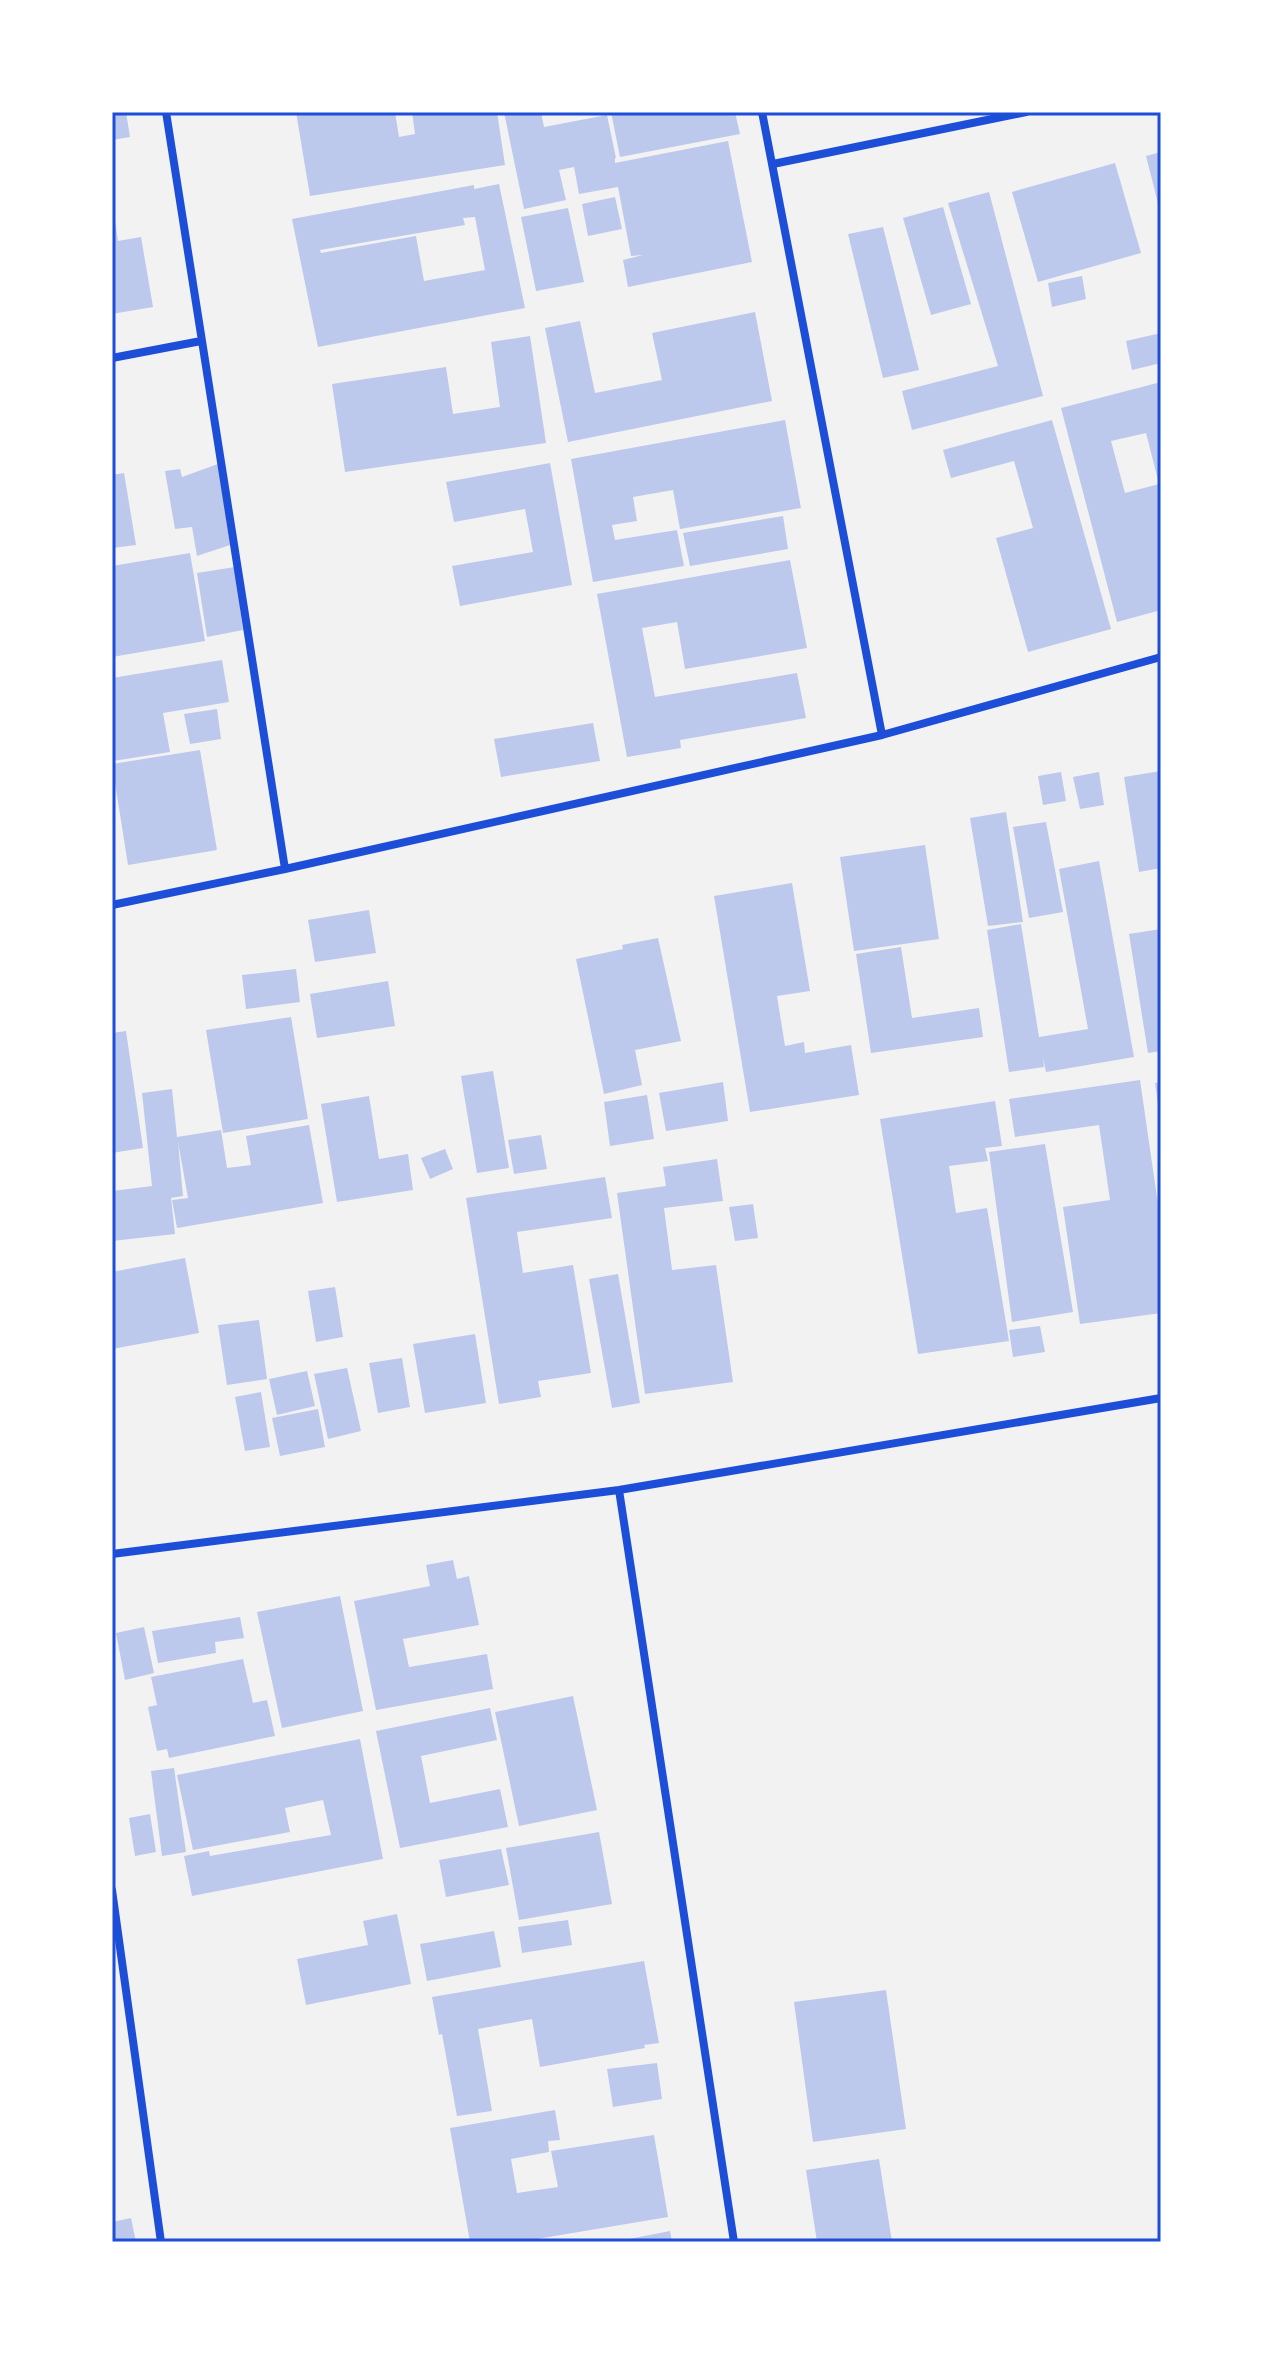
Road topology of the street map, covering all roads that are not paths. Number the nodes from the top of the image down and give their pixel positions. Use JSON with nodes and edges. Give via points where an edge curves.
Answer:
{"nodes":[{"id":1,"x":166,"y":112,"type":"edge"},
{"id":2,"x":762,"y":112,"type":"edge"},
{"id":3,"x":1026,"y":112,"type":"edge"},
{"id":4,"x":773,"y":164,"type":"junction"},
{"id":5,"x":201,"y":341,"type":"junction"},
{"id":6,"x":112,"y":358,"type":"edge"},
{"id":7,"x":1161,"y":657,"type":"edge"},
{"id":8,"x":882,"y":735,"type":"junction"},
{"id":9,"x":285,"y":869,"type":"junction"},
{"id":10,"x":112,"y":905,"type":"edge"},
{"id":11,"x":1161,"y":1398,"type":"edge"},
{"id":12,"x":619,"y":1490,"type":"junction"},
{"id":13,"x":112,"y":1554,"type":"edge"},
{"id":14,"x":112,"y":1890,"type":"edge"},
{"id":15,"x":161,"y":2242,"type":"edge"},
{"id":16,"x":734,"y":2242,"type":"edge"}],
"edges":[{"from":1,"to":5,"type":"street"},
{"from":2,"to":4,"type":"street"},
{"from":3,"to":4,"type":"street"},
{"from":4,"to":8,"type":"street"},
{"from":5,"to":6,"type":"street"},
{"from":5,"to":9,"type":"street"},
{"from":7,"to":8,"type":"street"},
{"from":8,"to":9,"type":"street"},
{"from":9,"to":10,"type":"street"},
{"from":11,"to":12,"type":"street"},
{"from":12,"to":13,"type":"street"},
{"from":12,"to":16,"type":"street"},
{"from":14,"to":15,"type":"street"}]}
